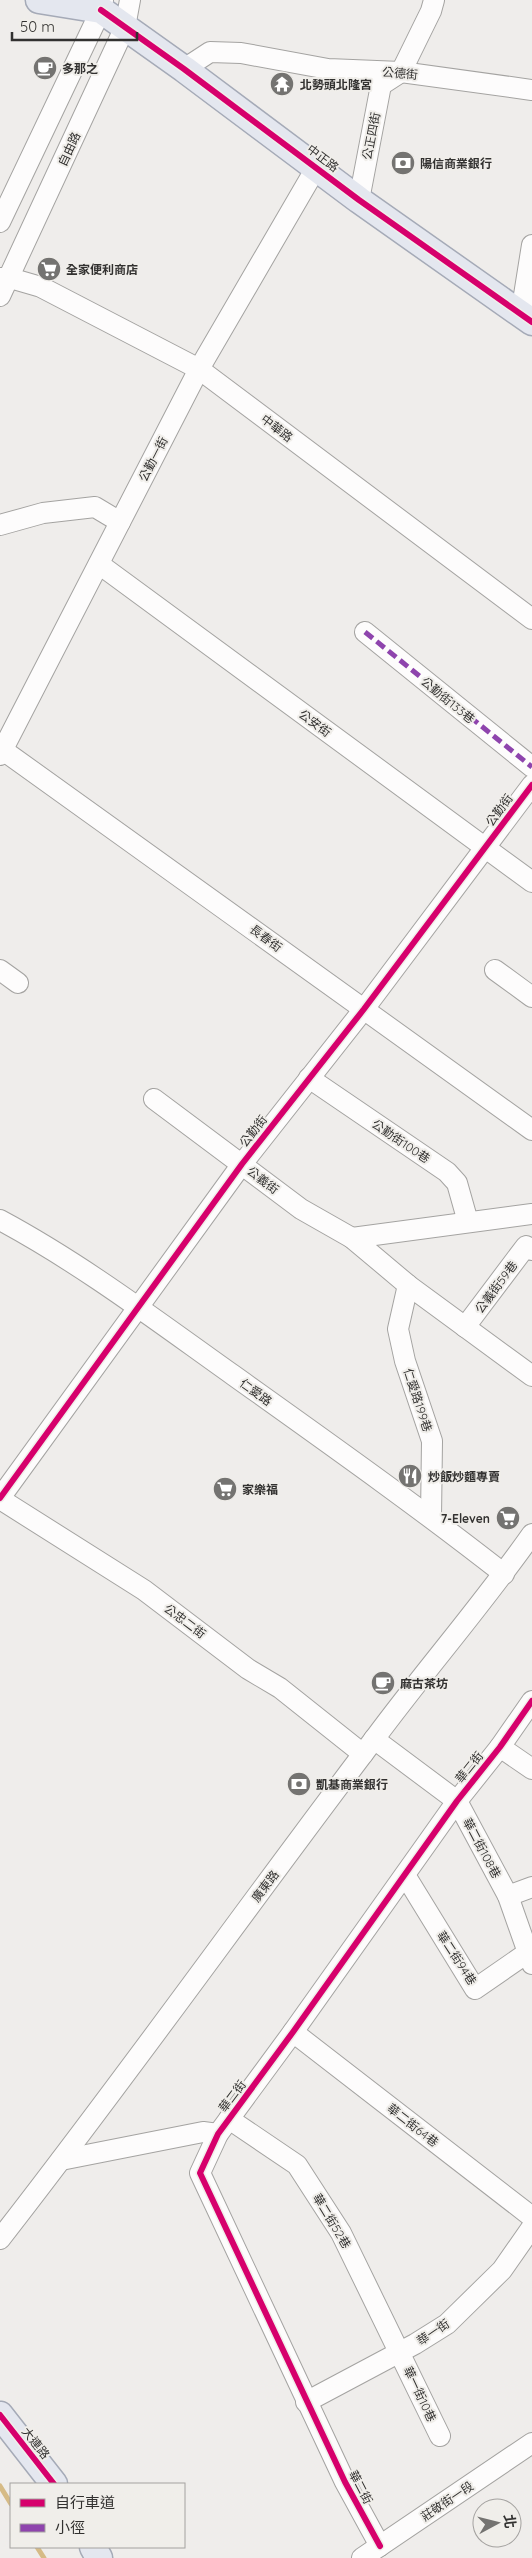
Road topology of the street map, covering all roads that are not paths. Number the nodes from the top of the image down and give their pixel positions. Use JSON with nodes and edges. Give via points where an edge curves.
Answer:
{"nodes":[{"id":1,"x":39,"y":0,"type":"edge"},
{"id":2,"x":130,"y":0,"type":"edge"},
{"id":3,"x":434,"y":0,"type":"edge"},
{"id":4,"x":102,"y":5,"type":"edge"},
{"id":5,"x":125,"y":27,"type":"junction"},
{"id":6,"x":184,"y":69,"type":"junction"},
{"id":7,"x":401,"y":72,"type":"junction"},
{"id":8,"x":532,"y":90,"type":"edge"},
{"id":9,"x":316,"y":168,"type":"junction"},
{"id":10,"x":359,"y":200,"type":"junction"},
{"id":11,"x":0,"y":222,"type":"edge"},
{"id":12,"x":532,"y":245,"type":"edge"},
{"id":13,"x":5,"y":278,"type":"edge"},
{"id":14,"x":0,"y":296,"type":"edge"},
{"id":15,"x":526,"y":318,"type":"edge"},
{"id":16,"x":199,"y":370,"type":"junction"},
{"id":17,"x":120,"y":522,"type":"junction"},
{"id":18,"x":0,"y":525,"type":"edge"},
{"id":19,"x":99,"y":564,"type":"junction"},
{"id":20,"x":532,"y":619,"type":"edge"},
{"id":21,"x":364,"y":632,"type":"dead end"},
{"id":22,"x":1,"y":751,"type":"edge"},
{"id":23,"x":532,"y":768,"type":"edge"},
{"id":24,"x":532,"y":785,"type":"edge"},
{"id":25,"x":485,"y":849,"type":"junction"},
{"id":26,"x":532,"y":882,"type":"edge"},
{"id":27,"x":0,"y":970,"type":"edge"},
{"id":28,"x":495,"y":970,"type":"dead end"},
{"id":29,"x":18,"y":983,"type":"dead end"},
{"id":30,"x":532,"y":997,"type":"edge"},
{"id":31,"x":364,"y":1009,"type":"junction"},
{"id":32,"x":309,"y":1078,"type":"junction"},
{"id":33,"x":154,"y":1099,"type":"dead end"},
{"id":34,"x":532,"y":1130,"type":"edge"},
{"id":35,"x":242,"y":1164,"type":"junction"},
{"id":36,"x":532,"y":1214,"type":"edge"},
{"id":37,"x":0,"y":1220,"type":"edge"},
{"id":38,"x":468,"y":1222,"type":"junction"},
{"id":39,"x":352,"y":1238,"type":"junction"},
{"id":40,"x":529,"y":1248,"type":"edge"},
{"id":41,"x":408,"y":1285,"type":"junction"},
{"id":42,"x":137,"y":1307,"type":"junction"},
{"id":43,"x":465,"y":1327,"type":"junction"},
{"id":44,"x":532,"y":1376,"type":"edge"},
{"id":45,"x":0,"y":1498,"type":"edge"},
{"id":46,"x":431,"y":1517,"type":"junction"},
{"id":47,"x":532,"y":1534,"type":"edge"},
{"id":48,"x":504,"y":1574,"type":"junction"},
{"id":49,"x":532,"y":1701,"type":"edge"},
{"id":50,"x":369,"y":1746,"type":"junction"},
{"id":51,"x":500,"y":1747,"type":"junction"},
{"id":52,"x":532,"y":1769,"type":"edge"},
{"id":53,"x":457,"y":1800,"type":"junction"},
{"id":54,"x":405,"y":1875,"type":"junction"},
{"id":55,"x":532,"y":1887,"type":"edge"},
{"id":56,"x":508,"y":1896,"type":"junction"},
{"id":57,"x":530,"y":1958,"type":"edge"},
{"id":58,"x":293,"y":2032,"type":"junction"},
{"id":59,"x":224,"y":2126,"type":"junction"},
{"id":60,"x":61,"y":2160,"type":"junction"},
{"id":61,"x":532,"y":2218,"type":"edge"},
{"id":62,"x":532,"y":2227,"type":"edge"},
{"id":63,"x":0,"y":2239,"type":"edge"},
{"id":64,"x":400,"y":2352,"type":"junction"},
{"id":65,"x":306,"y":2402,"type":"junction"},
{"id":66,"x":0,"y":2415,"type":"edge"},
{"id":67,"x":440,"y":2436,"type":"dead end"},
{"id":68,"x":532,"y":2443,"type":"edge"},
{"id":69,"x":53,"y":2483,"type":"edge"},
{"id":70,"x":380,"y":2546,"type":"junction"},
{"id":71,"x":362,"y":2558,"type":"edge"}],
"edges":[{"from":1,"to":4,"type":"main road","name":"中正路"},
{"from":2,"to":5,"type":"street","name":"自由路"},
{"from":3,"to":7,"type":"street","name":"公正四街"},
{"from":4,"to":5,"type":"main road","name":"中正路"},
{"from":4,"to":11,"type":"street"},
{"from":5,"to":6,"type":"main road","name":"中正路"},
{"from":5,"to":13,"type":"street","name":"自由路"},
{"from":6,"to":7,"type":"street","name":"公德街","via":[[210,52],[241,53],[328,69]]},
{"from":6,"to":9,"type":"main road","name":"中正路"},
{"from":7,"to":8,"type":"street","name":"公德街"},
{"from":7,"to":10,"type":"street","name":"公正四街","via":[[381,85]]},
{"from":9,"to":10,"type":"main road","name":"中正路"},
{"from":9,"to":16,"type":"street","name":"公勤一街"},
{"from":10,"to":15,"type":"main road","name":"中正路"},
{"from":12,"to":15,"type":"street"},
{"from":13,"to":14,"type":"street","name":"自由路"},
{"from":13,"to":16,"type":"street","name":"中華路","via":[[41,288]]},
{"from":16,"to":17,"type":"street","name":"公勤一街"},
{"from":16,"to":20,"type":"street","name":"中華路"},
{"from":17,"to":18,"type":"street","via":[[95,507],[42,513]]},
{"from":17,"to":19,"type":"street","name":"公勤一街"},
{"from":19,"to":22,"type":"street","name":"公勤一街"},
{"from":19,"to":25,"type":"street","name":"公安街"},
{"from":21,"to":23,"type":"street","name":"公勤街133巷"},
{"from":22,"to":31,"type":"street","name":"長春街"},
{"from":24,"to":25,"type":"street","name":"公勤街"},
{"from":25,"to":26,"type":"street","name":"公安街"},
{"from":25,"to":31,"type":"street","name":"公勤街"},
{"from":27,"to":29,"type":"street"},
{"from":28,"to":30,"type":"street"},
{"from":31,"to":32,"type":"street","name":"公勤街"},
{"from":31,"to":34,"type":"street","name":"長春街"},
{"from":32,"to":35,"type":"street","name":"公勤街"},
{"from":32,"to":38,"type":"street","name":"公勤街100巷","via":[[447,1172],[457,1183]]},
{"from":33,"to":35,"type":"street","name":"公義街"},
{"from":35,"to":39,"type":"street","name":"公義街","via":[[301,1209]]},
{"from":35,"to":42,"type":"street","name":"公勤街"},
{"from":36,"to":38,"type":"street"},
{"from":37,"to":42,"type":"street","name":"仁愛路","via":[[35,1239]]},
{"from":38,"to":39,"type":"street"},
{"from":39,"to":41,"type":"street","name":"公義街"},
{"from":40,"to":43,"type":"street","name":"公義街59巷"},
{"from":41,"to":43,"type":"street","name":"公義街"},
{"from":41,"to":46,"type":"street","name":"仁愛路199巷","via":[[398,1329],[405,1361],[432,1441]]},
{"from":42,"to":45,"type":"street","name":"公勤街"},
{"from":42,"to":46,"type":"street","name":"仁愛路"},
{"from":43,"to":44,"type":"street","name":"公義街"},
{"from":45,"to":50,"type":"street","name":"公忠二街","via":[[144,1590],[248,1668]]},
{"from":46,"to":48,"type":"street","name":"仁愛路"},
{"from":47,"to":48,"type":"street","name":"廣東路"},
{"from":48,"to":50,"type":"street","name":"廣東路"},
{"from":49,"to":51,"type":"street","name":"華二街"},
{"from":50,"to":53,"type":"street","name":"華二街108巷"},
{"from":50,"to":60,"type":"street","name":"廣東路"},
{"from":51,"to":52,"type":"street"},
{"from":51,"to":53,"type":"street","name":"華二街"},
{"from":53,"to":54,"type":"street","name":"華二街"},
{"from":53,"to":56,"type":"street","name":"華二街108巷"},
{"from":54,"to":57,"type":"street","name":"華二街94巷","via":[[475,1989]]},
{"from":54,"to":58,"type":"street","name":"華二街"},
{"from":55,"to":56,"type":"street"},
{"from":56,"to":57,"type":"street","name":"華二街108巷"},
{"from":58,"to":59,"type":"street","name":"華二街"},
{"from":58,"to":61,"type":"street","name":"華二街64巷"},
{"from":59,"to":60,"type":"street"},
{"from":59,"to":64,"type":"street","name":"華二街52巷","via":[[297,2165],[342,2233]]},
{"from":59,"to":65,"type":"street","name":"華二街","via":[[200,2173]]},
{"from":60,"to":63,"type":"street","name":"廣東路"},
{"from":62,"to":64,"type":"street","name":"華一街","via":[[502,2270],[447,2324]]},
{"from":64,"to":65,"type":"street","name":"華一街"},
{"from":64,"to":67,"type":"street","name":"華一街10巷"},
{"from":65,"to":70,"type":"street","name":"華二街"},
{"from":66,"to":69,"type":"main road","name":"大連路"},
{"from":68,"to":70,"type":"street","name":"莊敬街一段"},
{"from":70,"to":71,"type":"street","name":"莊敬街一段"}]}
